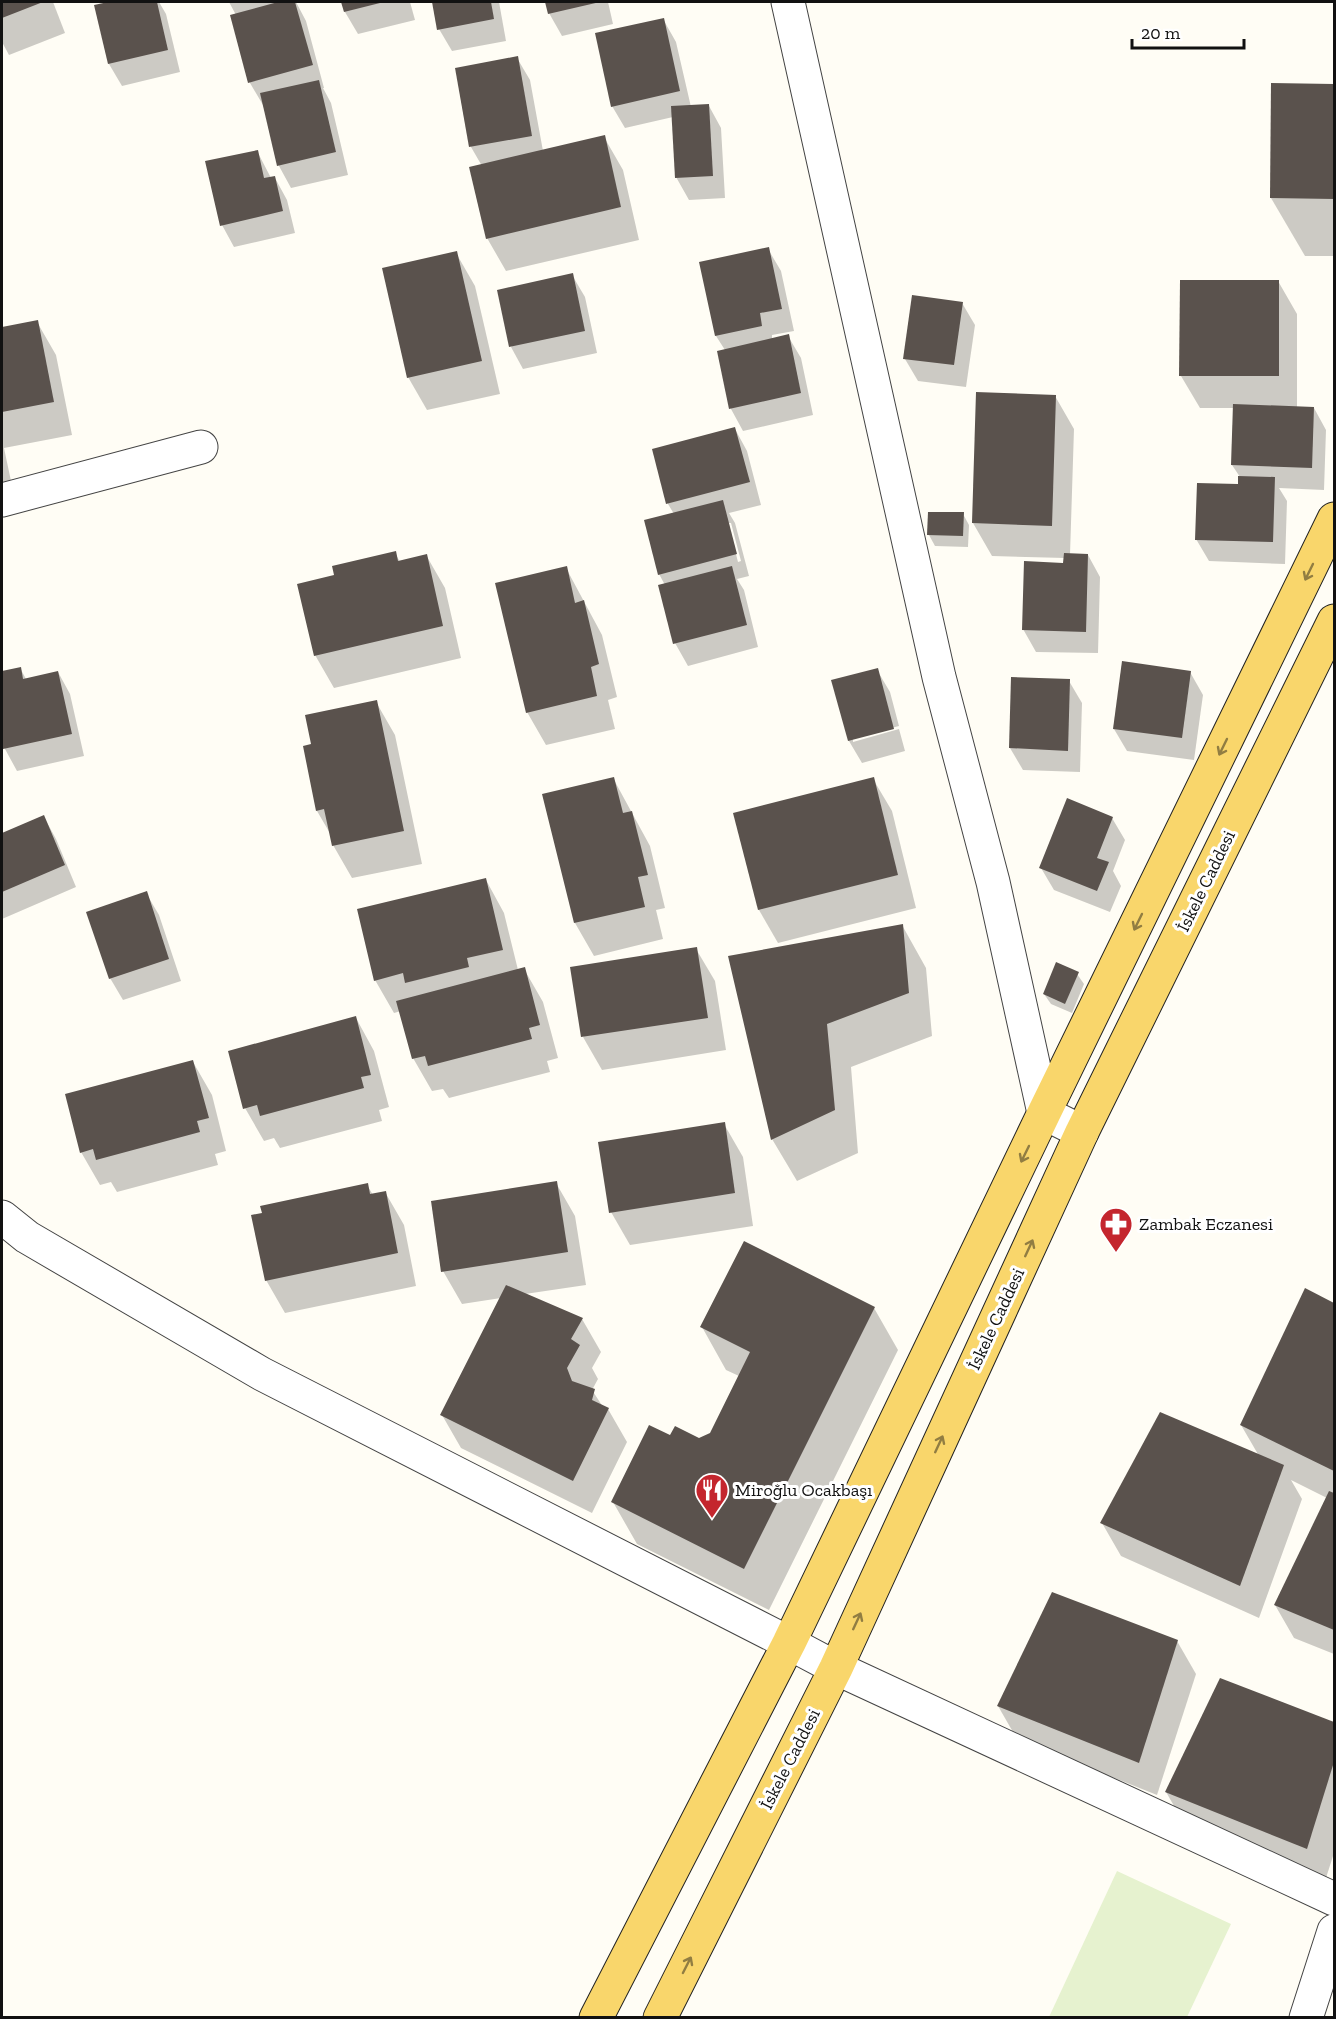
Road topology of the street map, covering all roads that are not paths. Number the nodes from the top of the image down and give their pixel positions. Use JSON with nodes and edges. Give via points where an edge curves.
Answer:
{"nodes":[{"id":1,"x":788,"y":2,"type":"edge"},
{"id":2,"x":201,"y":447,"type":"dead end"},
{"id":3,"x":2,"y":500,"type":"edge"},
{"id":4,"x":1335,"y":519,"type":"edge"},
{"id":5,"x":1335,"y":621,"type":"edge"},
{"id":6,"x":1044,"y":1113,"type":"junction"},
{"id":7,"x":1082,"y":1132,"type":"junction"},
{"id":8,"x":2,"y":1217,"type":"edge"},
{"id":9,"x":789,"y":1642,"type":"junction"},
{"id":10,"x":836,"y":1668,"type":"junction"},
{"id":11,"x":1335,"y":1899,"type":"edge"},
{"id":12,"x":1335,"y":1931,"type":"edge"},
{"id":13,"x":596,"y":2018,"type":"edge"},
{"id":14,"x":660,"y":2018,"type":"edge"},
{"id":15,"x":1306,"y":2018,"type":"edge"}],
"edges":[{"from":1,"to":6,"type":"street","via":[[939,677],[993,882]]},
{"from":2,"to":3,"type":"street"},
{"from":4,"to":6,"type":"main road","one_way":true},
{"from":5,"to":7,"type":"main road","name":"İskele Caddesi"},
{"from":6,"to":7,"type":"street"},
{"from":6,"to":9,"type":"main road","one_way":true},
{"from":10,"to":7,"type":"main road","name":"İskele Caddesi","one_way":true},
{"from":8,"to":9,"type":"street","via":[[27,1237],[262,1374]]},
{"from":9,"to":10,"type":"street"},
{"from":9,"to":13,"type":"main road"},
{"from":10,"to":11,"type":"street"},
{"from":14,"to":10,"type":"main road","name":"İskele Caddesi","one_way":true},
{"from":12,"to":15,"type":"street"}]}
